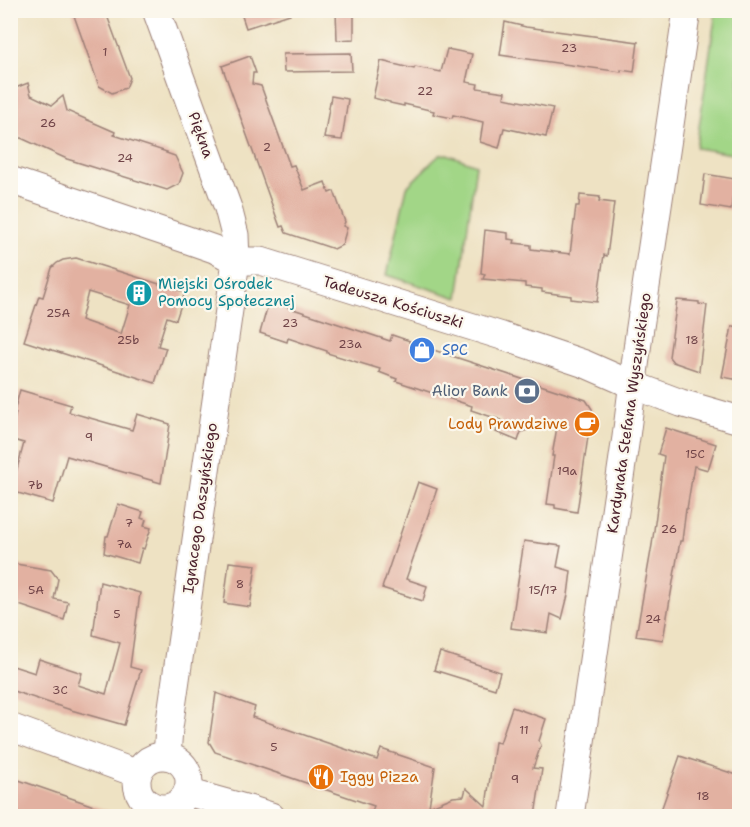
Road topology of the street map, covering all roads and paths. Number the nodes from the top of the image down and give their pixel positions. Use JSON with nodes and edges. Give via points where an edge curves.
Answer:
{"nodes":[{"id":1,"x":156,"y":10,"type":"edge"},
{"id":2,"x":687,"y":10,"type":"edge"},
{"id":3,"x":10,"y":180,"type":"edge"},
{"id":4,"x":236,"y":261,"type":"junction"},
{"id":5,"x":633,"y":385,"type":"junction"},
{"id":6,"x":740,"y":420,"type":"edge"},
{"id":7,"x":10,"y":727,"type":"edge"},
{"id":8,"x":166,"y":756,"type":"junction"},
{"id":9,"x":138,"y":774,"type":"junction"},
{"id":10,"x":187,"y":792,"type":"junction"},
{"id":11,"x":160,"y":812,"type":"edge"},
{"id":12,"x":271,"y":816,"type":"edge"},
{"id":13,"x":570,"y":816,"type":"edge"}],
"edges":[{"from":1,"to":4,"type":"street","name":"Piękna","via":[[228,208]]},
{"from":2,"to":5,"type":"street","name":"Kardynała Stefana Wyszyńskiego"},
{"from":3,"to":4,"type":"street","name":"Tadeusza Kościuszki","via":[[214,249]]},
{"from":4,"to":5,"type":"street","name":"Tadeusza Kościuszki","via":[[261,261],[282,267],[523,343]]},
{"from":4,"to":8,"type":"street","name":"Ignacego Daszyńskiego"},
{"from":5,"to":6,"type":"street","name":"Tadeusza Kościuszki"},
{"from":5,"to":13,"type":"street","name":"Kardynała Stefana Wyszyńskiego"},
{"from":7,"to":9,"type":"street"},
{"from":8,"to":9,"type":"street","via":[[145,763]]},
{"from":8,"to":10,"type":"street","via":[[186,769]]},
{"from":9,"to":11,"type":"street","via":[[140,793]]},
{"from":10,"to":11,"type":"street","via":[[177,804]]},
{"from":10,"to":12,"type":"street"}]}
